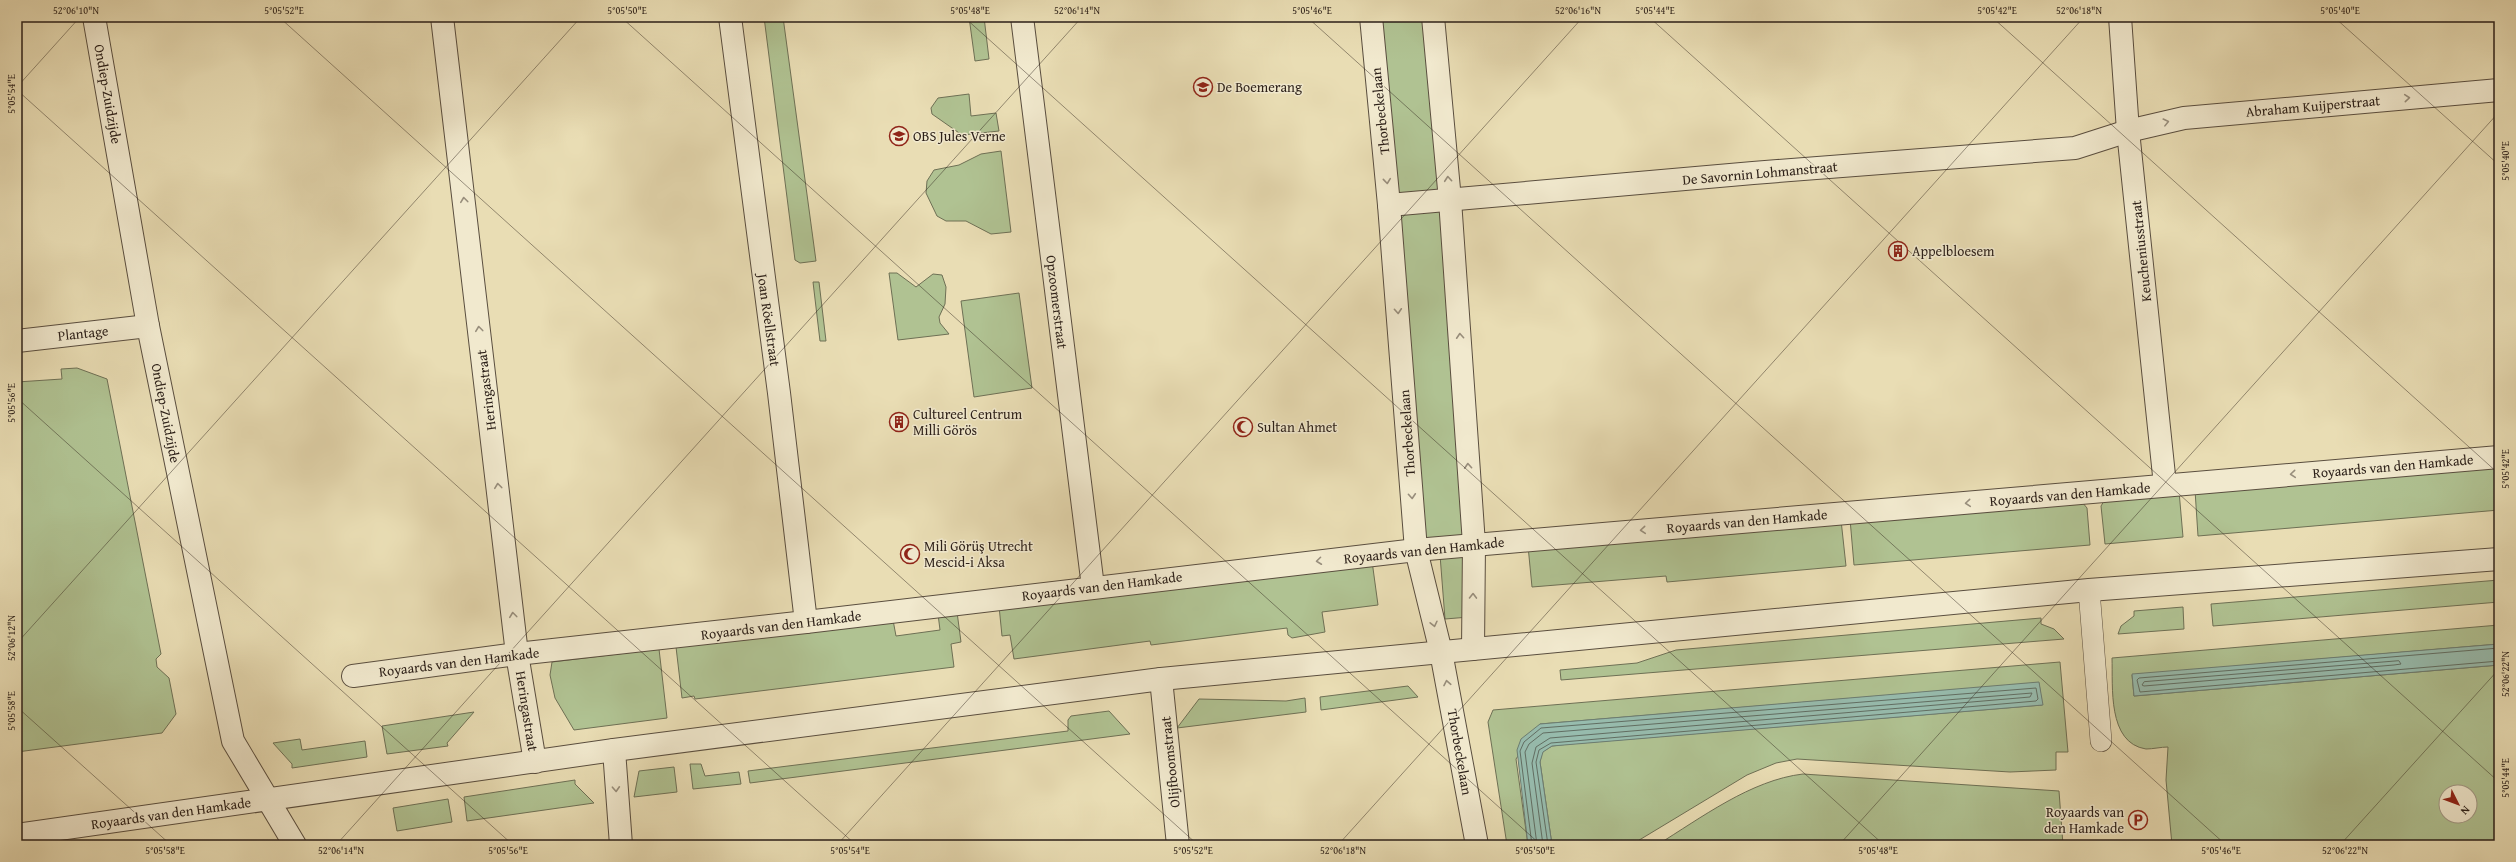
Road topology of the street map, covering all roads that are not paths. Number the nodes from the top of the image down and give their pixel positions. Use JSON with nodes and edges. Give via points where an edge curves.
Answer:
{"nodes":[{"id":1,"x":94,"y":17,"type":"edge"},
{"id":2,"x":442,"y":17,"type":"edge"},
{"id":3,"x":730,"y":17,"type":"edge"},
{"id":4,"x":1022,"y":17,"type":"edge"},
{"id":5,"x":1371,"y":17,"type":"edge"},
{"id":6,"x":1433,"y":17,"type":"edge"},
{"id":7,"x":2120,"y":17,"type":"edge"},
{"id":8,"x":2499,"y":90,"type":"edge"},
{"id":9,"x":2128,"y":131,"type":"junction"},
{"id":10,"x":1450,"y":200,"type":"junction"},
{"id":11,"x":1389,"y":205,"type":"junction"},
{"id":12,"x":148,"y":326,"type":"junction"},
{"id":13,"x":17,"y":341,"type":"edge"},
{"id":14,"x":2499,"y":457,"type":"edge"},
{"id":15,"x":2165,"y":485,"type":"junction"},
{"id":16,"x":1474,"y":544,"type":"junction"},
{"id":17,"x":1416,"y":550,"type":"junction"},
{"id":18,"x":2499,"y":559,"type":"edge"},
{"id":19,"x":1092,"y":587,"type":"junction"},
{"id":20,"x":2089,"y":590,"type":"junction"},
{"id":21,"x":806,"y":622,"type":"junction"},
{"id":22,"x":1472,"y":649,"type":"junction"},
{"id":23,"x":1441,"y":652,"type":"junction"},
{"id":24,"x":518,"y":654,"type":"junction"},
{"id":25,"x":353,"y":676,"type":"dead end"},
{"id":26,"x":1161,"y":679,"type":"junction"},
{"id":27,"x":2101,"y":741,"type":"dead end"},
{"id":28,"x":614,"y":750,"type":"junction"},
{"id":29,"x":535,"y":762,"type":"junction"},
{"id":30,"x":269,"y":799,"type":"junction"},
{"id":31,"x":17,"y":835,"type":"edge"},
{"id":32,"x":295,"y":845,"type":"edge"},
{"id":33,"x":621,"y":845,"type":"edge"},
{"id":34,"x":1178,"y":845,"type":"edge"},
{"id":35,"x":1477,"y":845,"type":"edge"}],
"edges":[{"from":1,"to":12,"type":"street","name":"Ondiep-Zuidzijde"},
{"from":24,"to":2,"type":"street","name":"Heringastraat","one_way":true},
{"from":3,"to":21,"type":"street","name":"Joan Röellstraat"},
{"from":4,"to":19,"type":"street","name":"Opzoomerstraat"},
{"from":5,"to":11,"type":"street","name":"Thorbeckelaan","one_way":true},
{"from":10,"to":6,"type":"street","one_way":true},
{"from":7,"to":9,"type":"street","name":"Keucheniusstraat"},
{"from":9,"to":8,"type":"street","name":"Abraham Kuijperstraat","one_way":true,"via":[[2184,118]]},
{"from":9,"to":10,"type":"street","name":"De Savornin Lohmanstraat","via":[[2076,148]]},
{"from":9,"to":15,"type":"street","name":"Keucheniusstraat"},
{"from":10,"to":11,"type":"street","name":"De Savornin Lohmanstraat"},
{"from":16,"to":10,"type":"street","one_way":true},
{"from":11,"to":17,"type":"street","name":"Thorbeckelaan","one_way":true},
{"from":12,"to":13,"type":"street","name":"Plantage"},
{"from":12,"to":30,"type":"street","name":"Ondiep-Zuidzijde","via":[[233,740]]},
{"from":14,"to":15,"type":"street","name":"Royaards van den Hamkade","one_way":true},
{"from":15,"to":16,"type":"street","name":"Royaards van den Hamkade","one_way":true},
{"from":16,"to":17,"type":"street","name":"Royaards van den Hamkade"},
{"from":22,"to":16,"type":"street","one_way":true},
{"from":17,"to":19,"type":"street","name":"Royaards van den Hamkade","one_way":true},
{"from":17,"to":23,"type":"street","name":"Thorbeckelaan","one_way":true},
{"from":18,"to":20,"type":"street","name":"Royaards van den Hamkade"},
{"from":19,"to":21,"type":"street","name":"Royaards van den Hamkade"},
{"from":20,"to":22,"type":"street","name":"Royaards van den Hamkade"},
{"from":20,"to":27,"type":"lane"},
{"from":21,"to":24,"type":"street","name":"Royaards van den Hamkade"},
{"from":22,"to":23,"type":"street","name":"Royaards van den Hamkade"},
{"from":23,"to":26,"type":"street","name":"Royaards van den Hamkade"},
{"from":35,"to":23,"type":"street","name":"Thorbeckelaan","one_way":true},
{"from":24,"to":25,"type":"street","name":"Royaards van den Hamkade"},
{"from":24,"to":29,"type":"street","name":"Heringastraat"},
{"from":26,"to":28,"type":"street","name":"Royaards van den Hamkade"},
{"from":26,"to":34,"type":"street","name":"Olijfboomstraat"},
{"from":28,"to":29,"type":"street","name":"Royaards van den Hamkade"},
{"from":28,"to":33,"type":"street","one_way":true},
{"from":29,"to":30,"type":"street","name":"Royaards van den Hamkade"},
{"from":30,"to":31,"type":"street","name":"Royaards van den Hamkade"},
{"from":30,"to":32,"type":"street","name":"Ondiep-Zuidzijde"}]}
